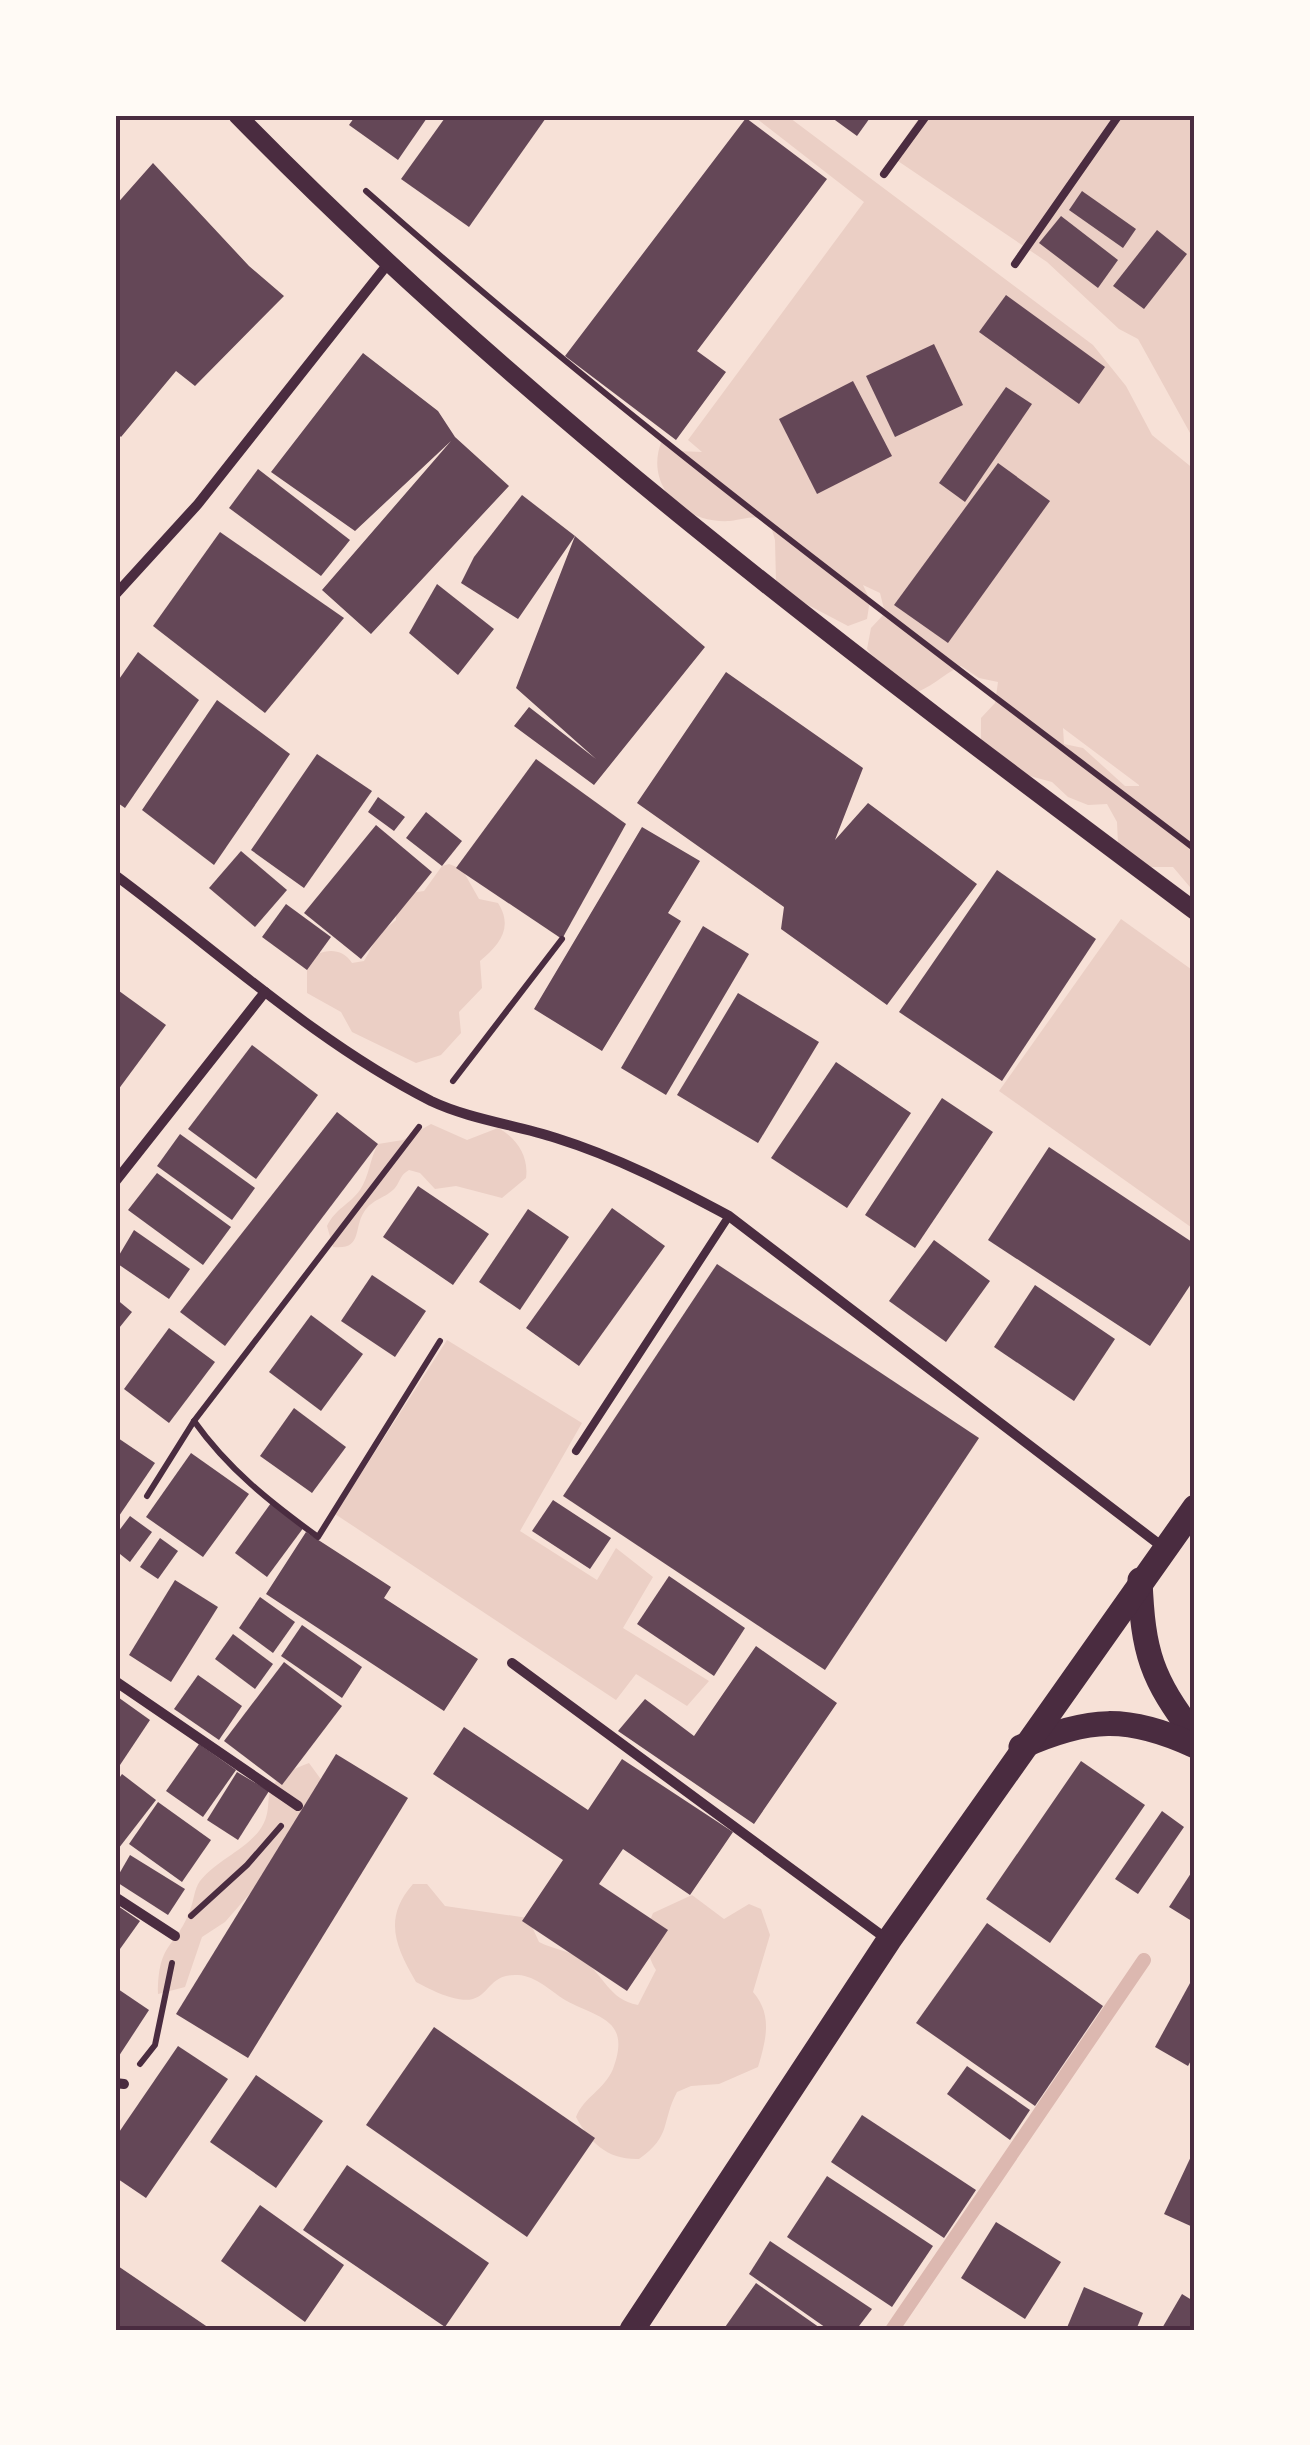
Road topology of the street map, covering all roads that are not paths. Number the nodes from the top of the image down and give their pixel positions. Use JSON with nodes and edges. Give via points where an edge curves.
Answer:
{"nodes":[{"id":1,"x":237,"y":115,"type":"edge"},
{"id":2,"x":927,"y":115,"type":"edge"},
{"id":3,"x":1119,"y":115,"type":"edge"},
{"id":4,"x":884,"y":174,"type":"dead end"},
{"id":5,"x":1015,"y":264,"type":"dead end"},
{"id":6,"x":387,"y":265,"type":"junction"},
{"id":7,"x":115,"y":594,"type":"edge"},
{"id":8,"x":115,"y":875,"type":"edge"},
{"id":9,"x":1195,"y":911,"type":"edge"},
{"id":10,"x":265,"y":992,"type":"junction"},
{"id":11,"x":115,"y":1182,"type":"edge"},
{"id":12,"x":730,"y":1216,"type":"junction"},
{"id":13,"x":576,"y":1451,"type":"dead end"},
{"id":14,"x":1195,"y":1507,"type":"edge"},
{"id":15,"x":1164,"y":1548,"type":"junction"},
{"id":16,"x":1140,"y":1580,"type":"junction"},
{"id":17,"x":512,"y":1663,"type":"dead end"},
{"id":18,"x":115,"y":1682,"type":"edge"},
{"id":19,"x":1195,"y":1736,"type":"edge"},
{"id":20,"x":1195,"y":1746,"type":"edge"},
{"id":21,"x":1021,"y":1747,"type":"junction"},
{"id":22,"x":298,"y":1806,"type":"dead end"},
{"id":23,"x":115,"y":1898,"type":"edge"},
{"id":24,"x":176,"y":1936,"type":"dead end"},
{"id":25,"x":889,"y":1940,"type":"junction"},
{"id":26,"x":632,"y":2330,"type":"edge"}],
"edges":[{"from":1,"to":6,"type":"street"},
{"from":2,"to":4,"type":"lane"},
{"from":3,"to":5,"type":"lane"},
{"from":6,"to":7,"type":"street","via":[[198,504]]},
{"from":6,"to":9,"type":"street","via":[[471,342],[862,662]]},
{"from":8,"to":10,"type":"street"},
{"from":10,"to":11,"type":"street"},
{"from":10,"to":12,"type":"street","via":[[326,1038],[436,1104],[652,1174]]},
{"from":12,"to":13,"type":"lane"},
{"from":12,"to":15,"type":"street"},
{"from":14,"to":15,"type":"main road"},
{"from":15,"to":16,"type":"main road"},
{"from":16,"to":19,"type":"main road","via":[[1142,1638],[1161,1691]]},
{"from":16,"to":21,"type":"main road"},
{"from":17,"to":25,"type":"street"},
{"from":18,"to":22,"type":"street"},
{"from":20,"to":21,"type":"main road","via":[[1156,1728],[1110,1722],[1064,1728]]},
{"from":21,"to":25,"type":"main road"},
{"from":23,"to":24,"type":"street"},
{"from":25,"to":26,"type":"main road"}]}
